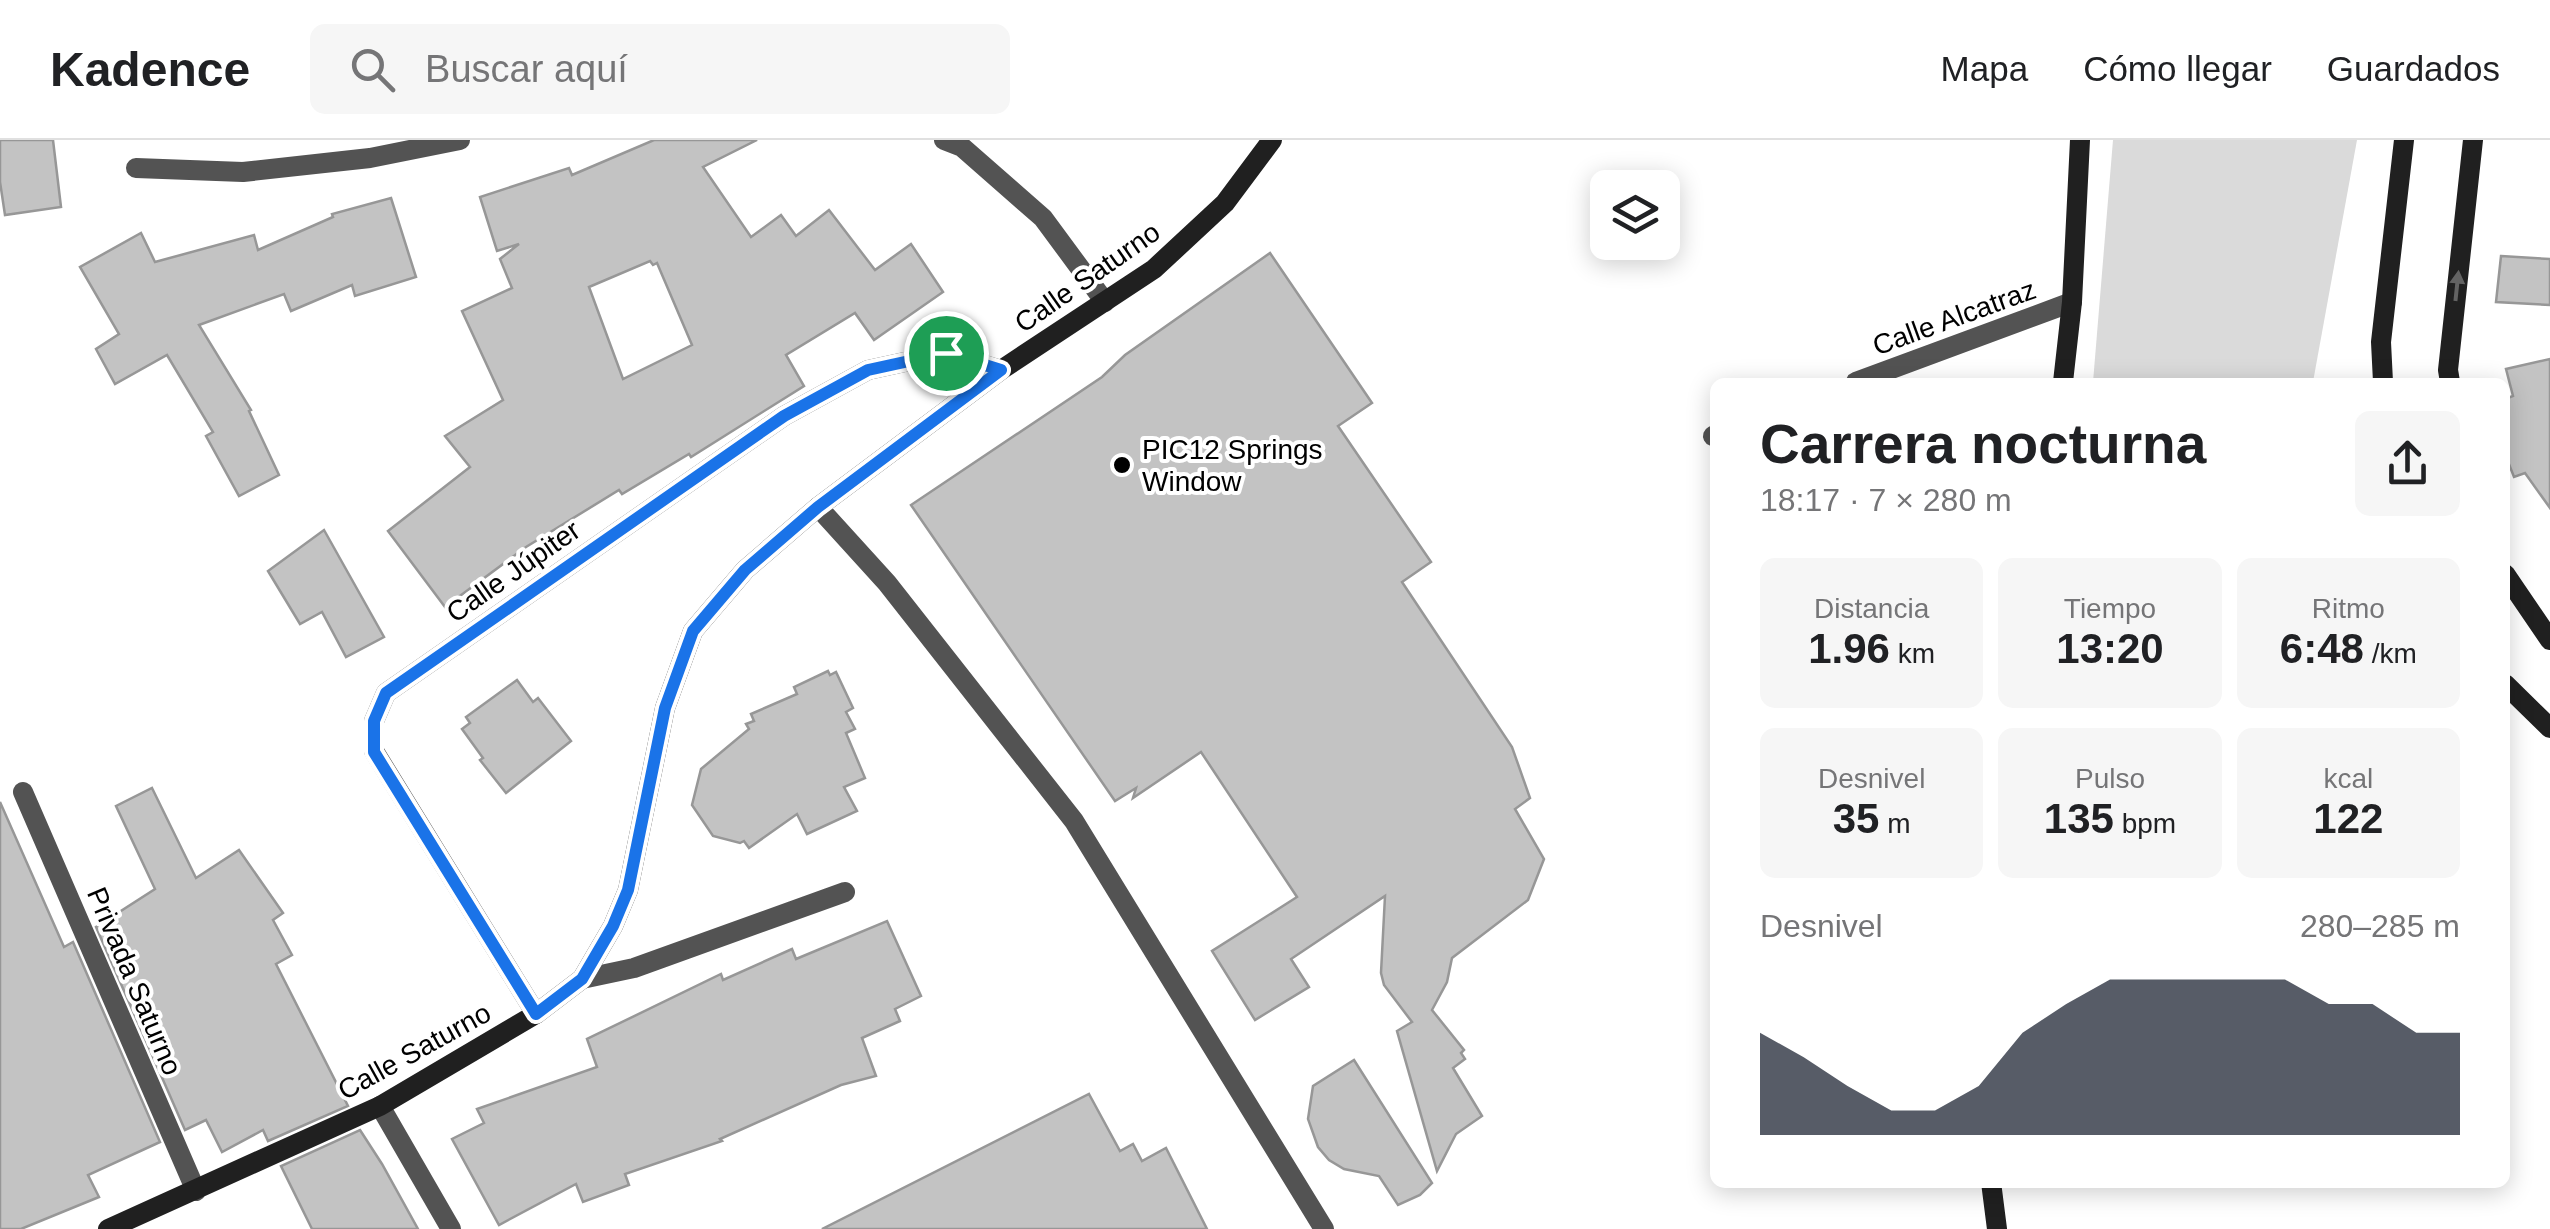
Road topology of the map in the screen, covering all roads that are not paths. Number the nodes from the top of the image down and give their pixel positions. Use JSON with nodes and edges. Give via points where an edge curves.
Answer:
{"nodes":[{"id":1,"x":460,"y":140,"type":"edge"},
{"id":2,"x":944,"y":140,"type":"edge"},
{"id":3,"x":1272,"y":140,"type":"edge"},
{"id":4,"x":2080,"y":140,"type":"edge"},
{"id":5,"x":2404,"y":140,"type":"edge"},
{"id":6,"x":2473,"y":140,"type":"edge"},
{"id":7,"x":136,"y":168,"type":"dead end"},
{"id":8,"x":1106,"y":302,"type":"junction"},
{"id":9,"x":2072,"y":302,"type":"junction"},
{"id":10,"x":1001,"y":370,"type":"junction"},
{"id":11,"x":1867,"y":378,"type":"edge"},
{"id":12,"x":2063,"y":378,"type":"edge"},
{"id":13,"x":2383,"y":378,"type":"edge"},
{"id":14,"x":2449,"y":378,"type":"edge"},
{"id":15,"x":818,"y":507,"type":"junction"},
{"id":16,"x":2510,"y":581,"type":"edge"},
{"id":17,"x":2550,"y":640,"type":"edge"},
{"id":18,"x":2510,"y":689,"type":"edge"},
{"id":19,"x":2550,"y":728,"type":"edge"},
{"id":20,"x":24,"y":792,"type":"dead end"},
{"id":21,"x":845,"y":892,"type":"dead end"},
{"id":22,"x":582,"y":979,"type":"junction"},
{"id":23,"x":536,"y":1014,"type":"junction"},
{"id":24,"x":380,"y":1106,"type":"junction"},
{"id":25,"x":1991,"y":1188,"type":"edge"},
{"id":26,"x":196,"y":1191,"type":"junction"},
{"id":27,"x":108,"y":1229,"type":"edge"},
{"id":28,"x":450,"y":1229,"type":"edge"},
{"id":29,"x":1324,"y":1229,"type":"edge"},
{"id":30,"x":1997,"y":1229,"type":"edge"}],
"edges":[{"from":1,"to":7,"type":"street","via":[[243,172]]},
{"from":2,"to":8,"type":"street","via":[[962,147],[1043,218]]},
{"from":3,"to":8,"type":"main road","name":"Calle Saturno","via":[[1225,203],[1154,269]]},
{"from":4,"to":9,"type":"main road"},
{"from":5,"to":13,"type":"main road"},
{"from":14,"to":6,"type":"main road","one_way":true},
{"from":8,"to":10,"type":"main road","name":"Calle Saturno"},
{"from":9,"to":11,"type":"street","name":"Calle Alcatraz"},
{"from":9,"to":12,"type":"main road"},
{"from":10,"to":15,"type":"main road","name":"Calle Saturno"},
{"from":10,"to":23,"type":"street","name":"Calle Júpiter","via":[[946,353],[868,370],[784,416],[386,693],[374,721],[374,752]]},
{"from":15,"to":22,"type":"main road","name":"Calle Saturno","via":[[745,570],[693,631],[665,708],[628,890]]},
{"from":15,"to":29,"type":"street","via":[[887,583],[1074,821]]},
{"from":16,"to":17,"type":"main road"},
{"from":18,"to":19,"type":"main road"},
{"from":20,"to":26,"type":"street","name":"Privada Saturno"},
{"from":21,"to":22,"type":"street","via":[[634,968]]},
{"from":22,"to":23,"type":"main road","name":"Calle Saturno"},
{"from":23,"to":24,"type":"main road","name":"Calle Saturno"},
{"from":24,"to":26,"type":"main road","name":"Calle Saturno"},
{"from":24,"to":28,"type":"street"},
{"from":25,"to":30,"type":"main road"},
{"from":26,"to":27,"type":"main road","name":"Calle Saturno"}]}
